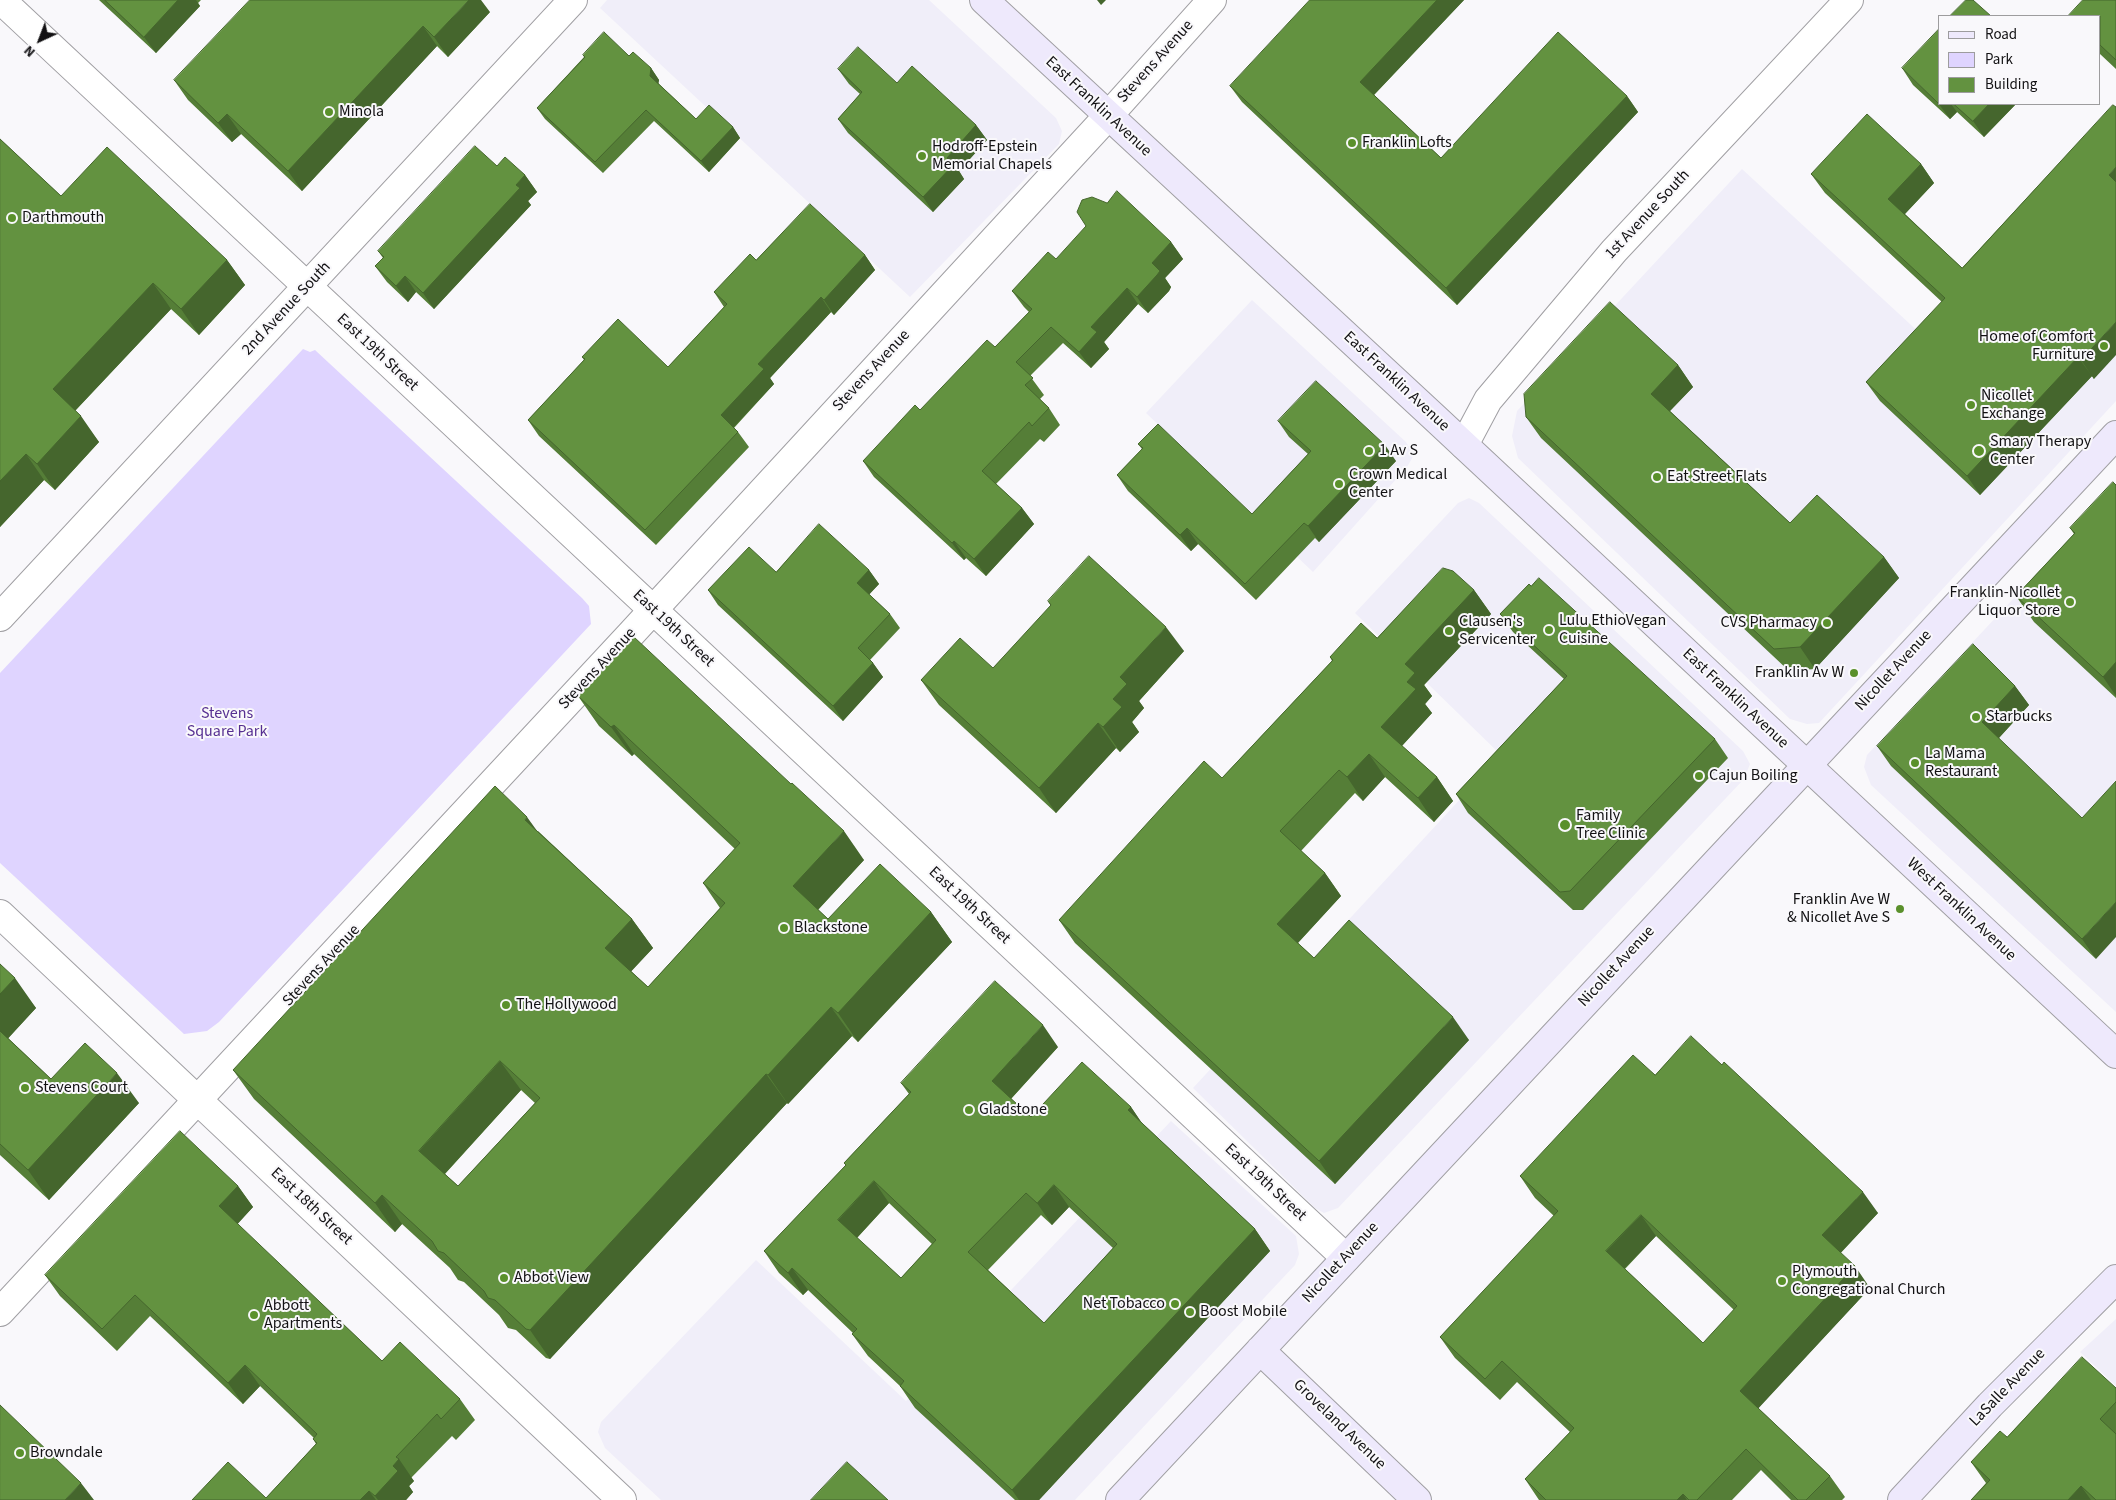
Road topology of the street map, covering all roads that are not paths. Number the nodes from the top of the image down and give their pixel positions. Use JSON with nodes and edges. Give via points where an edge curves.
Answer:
{"nodes":[{"id":1,"x":1,"y":0,"type":"edge"},
{"id":2,"x":573,"y":0,"type":"edge"},
{"id":3,"x":984,"y":0,"type":"edge"},
{"id":4,"x":1212,"y":0,"type":"edge"},
{"id":5,"x":1849,"y":0,"type":"edge"},
{"id":6,"x":1108,"y":116,"type":"junction"},
{"id":7,"x":307,"y":287,"type":"junction"},
{"id":8,"x":2116,"y":435,"type":"edge"},
{"id":9,"x":1464,"y":445,"type":"junction"},
{"id":10,"x":652,"y":610,"type":"junction"},
{"id":11,"x":0,"y":617,"type":"edge"},
{"id":12,"x":1806,"y":765,"type":"junction"},
{"id":13,"x":0,"y":914,"type":"edge"},
{"id":14,"x":2116,"y":1054,"type":"edge"},
{"id":15,"x":197,"y":1100,"type":"junction"},
{"id":16,"x":1346,"y":1258,"type":"junction"},
{"id":17,"x":2116,"y":1279,"type":"edge"},
{"id":18,"x":0,"y":1312,"type":"edge"},
{"id":19,"x":1260,"y":1350,"type":"junction"},
{"id":20,"x":622,"y":1500,"type":"edge"},
{"id":21,"x":1120,"y":1500,"type":"edge"},
{"id":22,"x":1417,"y":1500,"type":"edge"},
{"id":23,"x":1902,"y":1500,"type":"edge"}],
"edges":[{"from":1,"to":7,"type":"street","name":"East 19th Street"},
{"from":2,"to":7,"type":"street","name":"2nd Avenue South"},
{"from":3,"to":6,"type":"street","name":"East Franklin Avenue"},
{"from":4,"to":6,"type":"street","name":"Stevens Avenue"},
{"from":5,"to":9,"type":"street","name":"1st Avenue South","via":[[1614,251],[1488,400]]},
{"from":6,"to":9,"type":"street","name":"East Franklin Avenue"},
{"from":6,"to":10,"type":"street","name":"Stevens Avenue"},
{"from":7,"to":10,"type":"street","name":"East 19th Street"},
{"from":7,"to":11,"type":"street","name":"2nd Avenue South"},
{"from":8,"to":12,"type":"street","name":"Nicollet Avenue"},
{"from":9,"to":12,"type":"street","name":"East Franklin Avenue"},
{"from":10,"to":15,"type":"street","name":"Stevens Avenue"},
{"from":10,"to":16,"type":"street","name":"East 19th Street"},
{"from":12,"to":14,"type":"street","name":"West Franklin Avenue"},
{"from":12,"to":16,"type":"street","name":"Nicollet Avenue"},
{"from":13,"to":15,"type":"street","name":"East 18th Street"},
{"from":15,"to":18,"type":"street","name":"Stevens Avenue"},
{"from":15,"to":20,"type":"street","name":"East 18th Street"},
{"from":16,"to":19,"type":"street","name":"Nicollet Avenue"},
{"from":17,"to":23,"type":"street","name":"LaSalle Avenue","via":[[1990,1405]]},
{"from":19,"to":21,"type":"street","name":"Nicollet Avenue"},
{"from":19,"to":22,"type":"street","name":"Groveland Avenue"}]}
